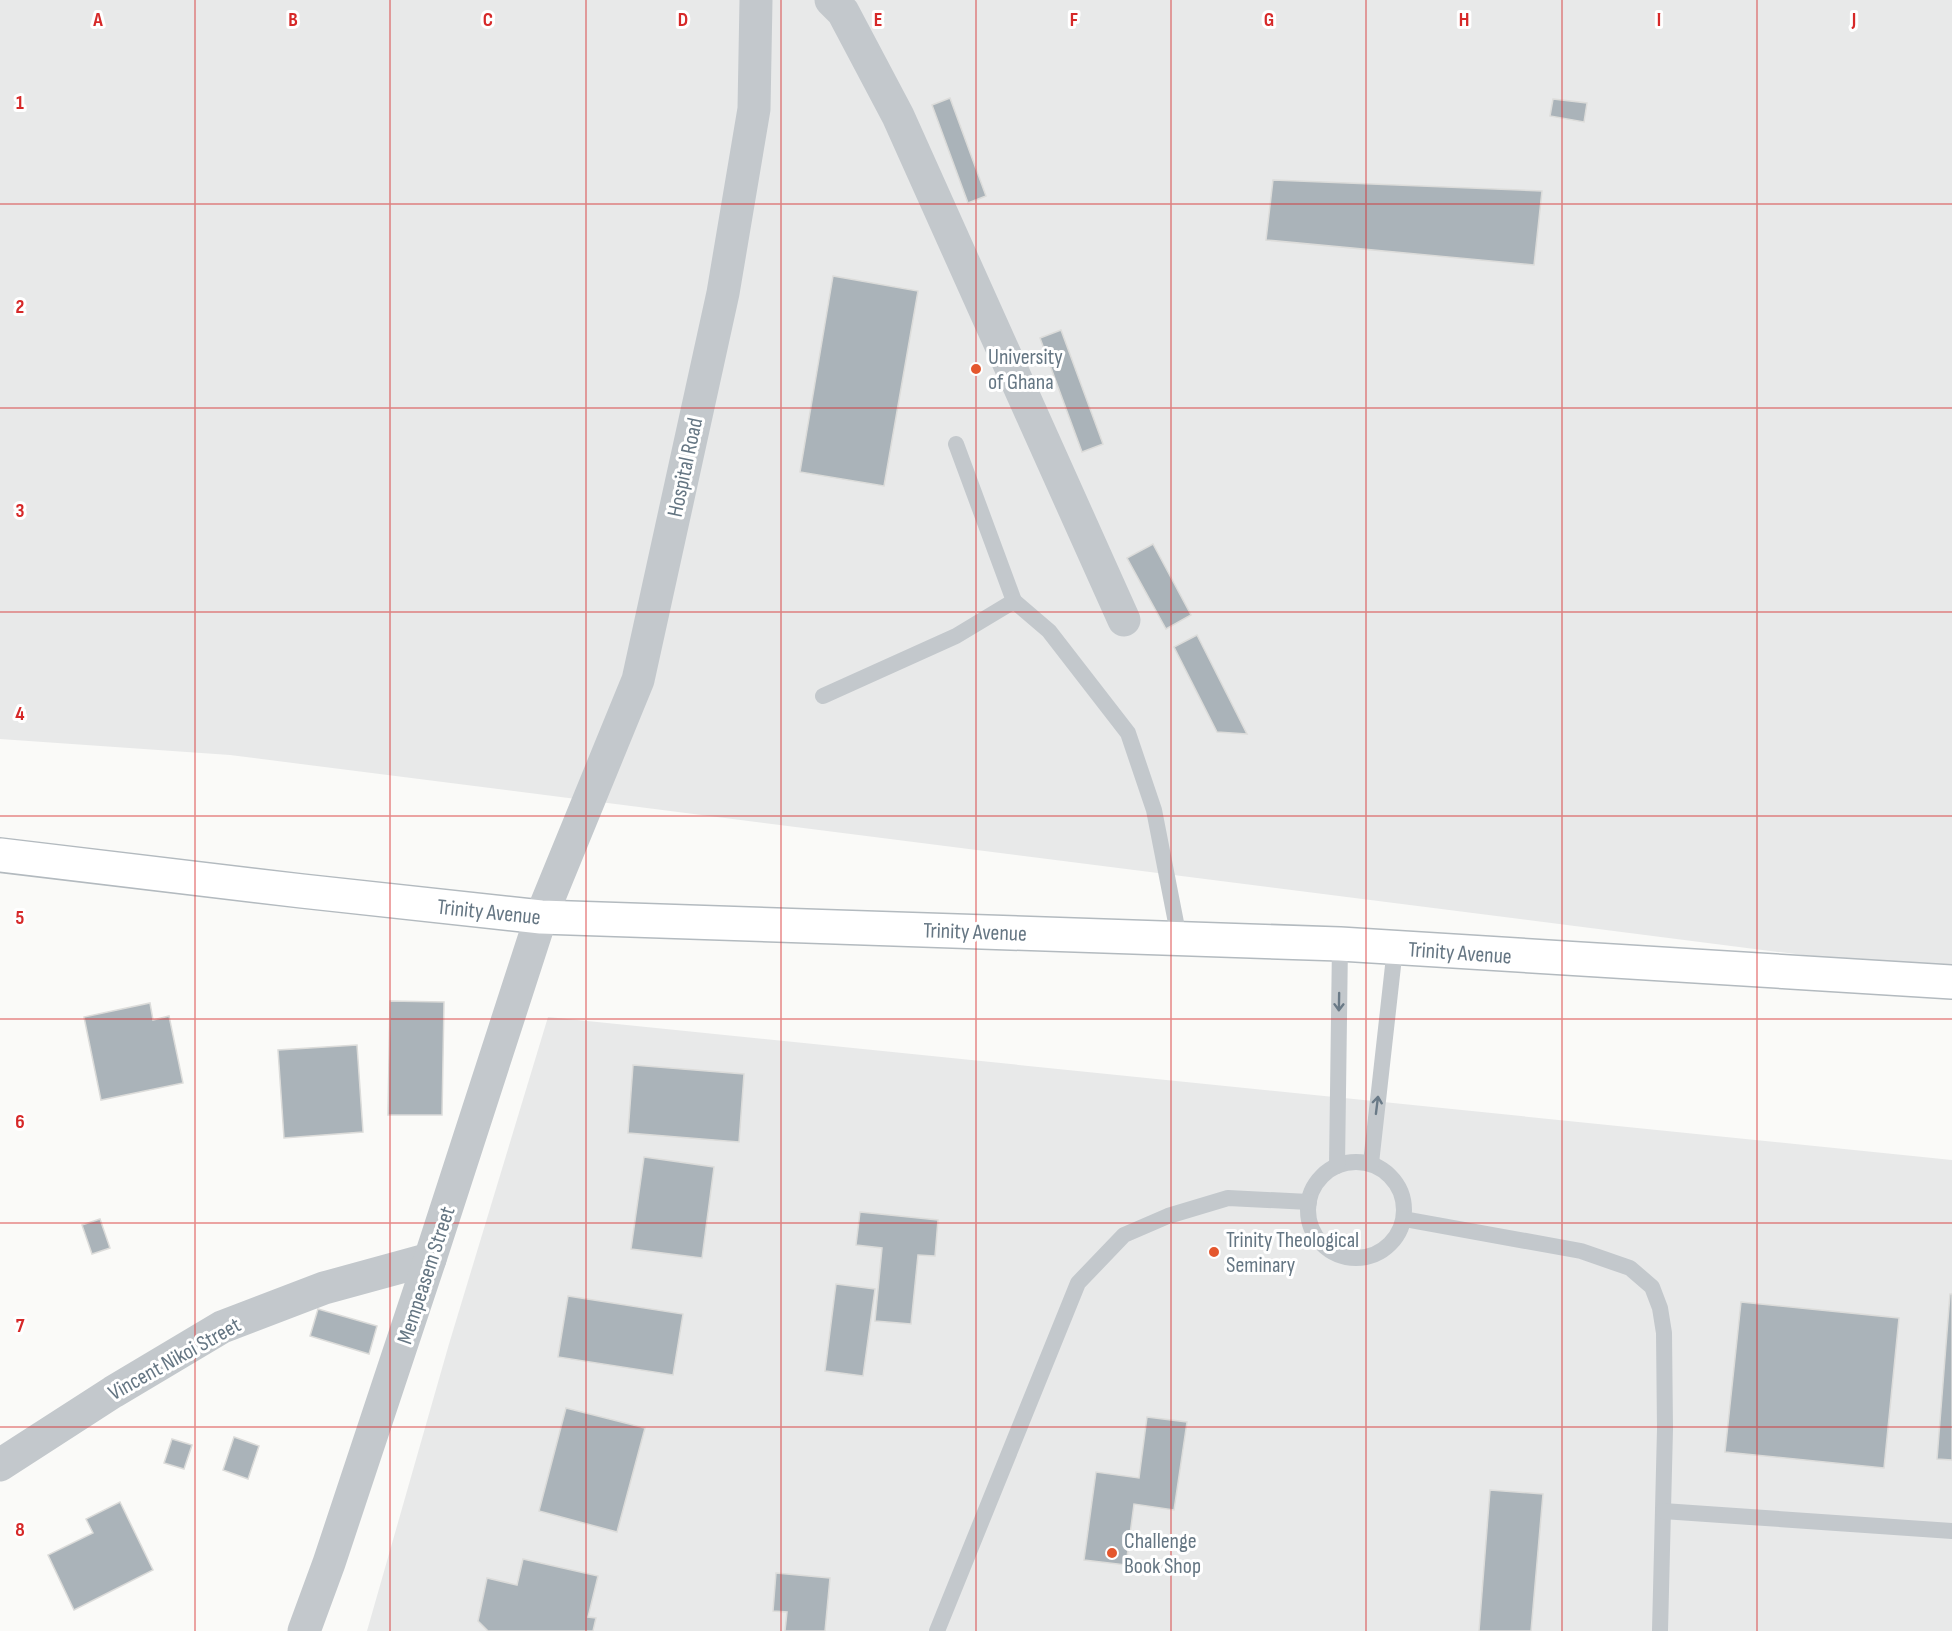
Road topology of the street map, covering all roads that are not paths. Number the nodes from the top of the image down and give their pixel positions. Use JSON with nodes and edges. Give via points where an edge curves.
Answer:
{"nodes":[{"id":1,"x":756,"y":0,"type":"edge"},
{"id":2,"x":831,"y":0,"type":"edge"},
{"id":3,"x":956,"y":444,"type":"dead end"},
{"id":4,"x":1014,"y":601,"type":"junction"},
{"id":5,"x":1124,"y":620,"type":"dead end"},
{"id":6,"x":823,"y":696,"type":"dead end"},
{"id":7,"x":0,"y":855,"type":"edge"},
{"id":8,"x":541,"y":917,"type":"junction"},
{"id":9,"x":1179,"y":938,"type":"junction"},
{"id":10,"x":1340,"y":944,"type":"junction"},
{"id":11,"x":1395,"y":948,"type":"junction"},
{"id":12,"x":1952,"y":982,"type":"edge"},
{"id":13,"x":1371,"y":1163,"type":"junction"},
{"id":14,"x":1337,"y":1166,"type":"junction"},
{"id":15,"x":1310,"y":1202,"type":"junction"},
{"id":16,"x":1404,"y":1219,"type":"junction"},
{"id":17,"x":430,"y":1259,"type":"junction"},
{"id":18,"x":0,"y":1465,"type":"edge"},
{"id":19,"x":1663,"y":1511,"type":"junction"},
{"id":20,"x":1952,"y":1531,"type":"edge"},
{"id":21,"x":304,"y":1631,"type":"edge"},
{"id":22,"x":937,"y":1631,"type":"edge"},
{"id":23,"x":1660,"y":1631,"type":"edge"}],
"edges":[{"from":1,"to":8,"type":"street","name":"Hospital Road","via":[[754,110],[723,293],[638,680]]},
{"from":2,"to":5,"type":"street","via":[[843,12],[898,116]]},
{"from":3,"to":4,"type":"lane"},
{"from":4,"to":6,"type":"lane","via":[[956,636]]},
{"from":4,"to":9,"type":"lane","via":[[1049,631],[1128,733],[1154,810]]},
{"from":7,"to":8,"type":"street","name":"Trinity Avenue"},
{"from":8,"to":9,"type":"street","name":"Trinity Avenue"},
{"from":8,"to":17,"type":"street","name":"Mempeasem Street"},
{"from":9,"to":10,"type":"street","name":"Trinity Avenue"},
{"from":10,"to":11,"type":"street","name":"Trinity Avenue"},
{"from":10,"to":14,"type":"lane","one_way":true},
{"from":11,"to":12,"type":"street","name":"Trinity Avenue"},
{"from":13,"to":11,"type":"lane","one_way":true},
{"from":13,"to":14,"type":"lane","via":[[1348,1161]]},
{"from":13,"to":16,"type":"lane","via":[[1390,1176],[1402,1196]]},
{"from":14,"to":15,"type":"lane","via":[[1327,1170],[1312,1189]]},
{"from":15,"to":16,"type":"lane","via":[[1307,1212],[1314,1234],[1330,1251],[1352,1258],[1375,1255],[1394,1241]]},
{"from":15,"to":22,"type":"lane","via":[[1228,1198],[1168,1216],[1124,1235],[1078,1283]]},
{"from":16,"to":19,"type":"lane","via":[[1581,1251],[1630,1268],[1652,1287],[1664,1333]]},
{"from":17,"to":18,"type":"street","name":"Vincent Nikoi Street","via":[[324,1288],[222,1327]]},
{"from":17,"to":21,"type":"street","name":"Mempeasem Street"},
{"from":19,"to":20,"type":"lane"},
{"from":19,"to":23,"type":"lane"}]}
